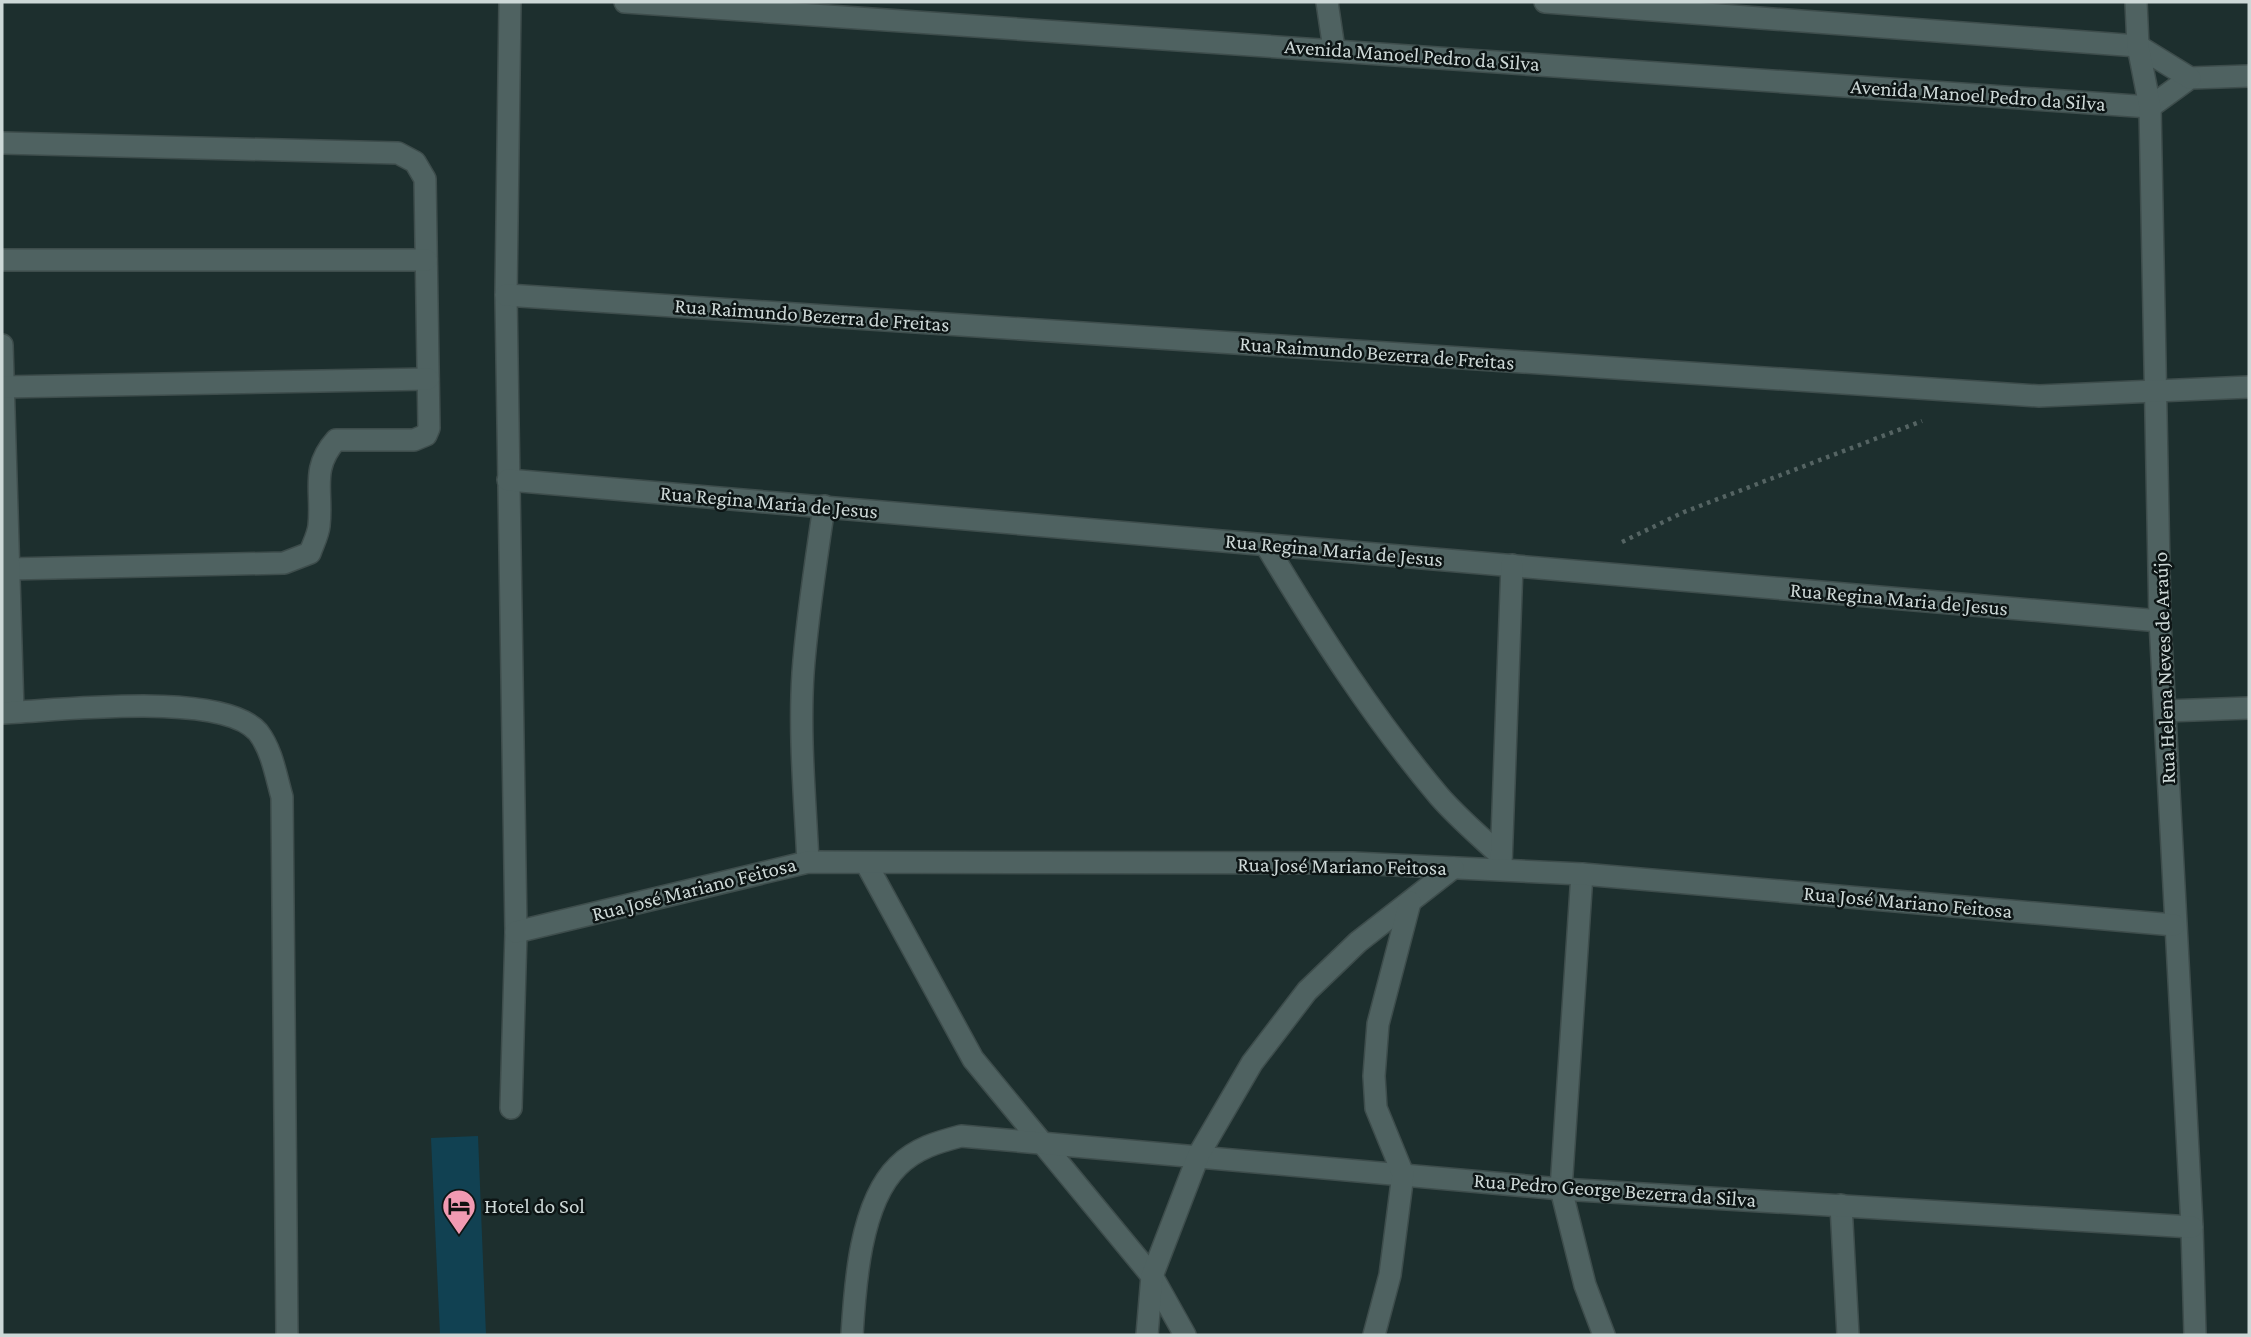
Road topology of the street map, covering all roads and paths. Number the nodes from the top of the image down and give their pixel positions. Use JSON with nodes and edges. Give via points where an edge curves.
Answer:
{"nodes":[{"id":1,"x":510,"y":2,"type":"edge"},
{"id":2,"x":625,"y":2,"type":"edge"},
{"id":3,"x":1327,"y":2,"type":"edge"},
{"id":4,"x":1545,"y":2,"type":"edge"},
{"id":5,"x":1552,"y":2,"type":"edge"},
{"id":6,"x":2136,"y":2,"type":"edge"},
{"id":7,"x":683,"y":4,"type":"edge"},
{"id":8,"x":2138,"y":46,"type":"junction"},
{"id":9,"x":1334,"y":49,"type":"junction"},
{"id":10,"x":2249,"y":76,"type":"edge"},
{"id":11,"x":2190,"y":78,"type":"junction"},
{"id":12,"x":2150,"y":107,"type":"junction"},
{"id":13,"x":2,"y":144,"type":"edge"},
{"id":14,"x":2,"y":260,"type":"edge"},
{"id":15,"x":426,"y":260,"type":"junction"},
{"id":16,"x":506,"y":295,"type":"junction"},
{"id":17,"x":2,"y":345,"type":"edge"},
{"id":18,"x":428,"y":379,"type":"junction"},
{"id":19,"x":3,"y":387,"type":"edge"},
{"id":20,"x":2249,"y":387,"type":"edge"},
{"id":21,"x":2158,"y":390,"type":"junction"},
{"id":22,"x":1928,"y":419,"type":"dead end"},
{"id":23,"x":508,"y":480,"type":"junction"},
{"id":24,"x":824,"y":506,"type":"junction"},
{"id":25,"x":1266,"y":545,"type":"junction"},
{"id":26,"x":1612,"y":547,"type":"dead end"},
{"id":27,"x":1512,"y":565,"type":"junction"},
{"id":28,"x":9,"y":569,"type":"junction"},
{"id":29,"x":2160,"y":621,"type":"junction"},
{"id":30,"x":2249,"y":708,"type":"edge"},
{"id":31,"x":2166,"y":711,"type":"junction"},
{"id":32,"x":7,"y":713,"type":"edge"},
{"id":33,"x":808,"y":862,"type":"junction"},
{"id":34,"x":866,"y":863,"type":"junction"},
{"id":35,"x":1501,"y":863,"type":"junction"},
{"id":36,"x":1453,"y":868,"type":"junction"},
{"id":37,"x":1582,"y":874,"type":"junction"},
{"id":38,"x":1410,"y":902,"type":"junction"},
{"id":39,"x":2174,"y":925,"type":"junction"},
{"id":40,"x":516,"y":932,"type":"junction"},
{"id":41,"x":511,"y":1108,"type":"dead end"},
{"id":42,"x":1039,"y":1141,"type":"junction"},
{"id":43,"x":1199,"y":1154,"type":"junction"},
{"id":44,"x":1403,"y":1174,"type":"junction"},
{"id":45,"x":1561,"y":1189,"type":"junction"},
{"id":46,"x":1841,"y":1205,"type":"junction"},
{"id":47,"x":2192,"y":1227,"type":"junction"},
{"id":48,"x":1152,"y":1276,"type":"junction"},
{"id":49,"x":1600,"y":1332,"type":"edge"},
{"id":50,"x":287,"y":1335,"type":"edge"},
{"id":51,"x":852,"y":1335,"type":"edge"},
{"id":52,"x":1147,"y":1335,"type":"edge"},
{"id":53,"x":1185,"y":1335,"type":"edge"},
{"id":54,"x":1374,"y":1335,"type":"edge"},
{"id":55,"x":1848,"y":1335,"type":"edge"},
{"id":56,"x":2194,"y":1335,"type":"edge"}],
"edges":[{"from":1,"to":16,"type":"street"},
{"from":2,"to":7,"type":"street","name":"Avenida Manoel Pedro da Silva"},
{"from":3,"to":9,"type":"street"},
{"from":4,"to":5,"type":"street"},
{"from":5,"to":8,"type":"street"},
{"from":6,"to":8,"type":"street","name":"Rua Helena Neves de Araújo"},
{"from":7,"to":9,"type":"street","name":"Avenida Manoel Pedro da Silva"},
{"from":8,"to":11,"type":"street"},
{"from":8,"to":12,"type":"street","name":"Rua Helena Neves de Araújo"},
{"from":9,"to":12,"type":"street","name":"Avenida Manoel Pedro da Silva"},
{"from":10,"to":11,"type":"street"},
{"from":11,"to":12,"type":"street"},
{"from":12,"to":21,"type":"street","name":"Rua Helena Neves de Araújo"},
{"from":13,"to":15,"type":"street","via":[[398,153],[415,162],[425,179]]},
{"from":14,"to":15,"type":"street"},
{"from":15,"to":18,"type":"street"},
{"from":16,"to":21,"type":"street","name":"Rua Raimundo Bezerra de Freitas","via":[[2039,396]]},
{"from":16,"to":23,"type":"street"},
{"from":17,"to":19,"type":"street"},
{"from":18,"to":19,"type":"street"},
{"from":18,"to":28,"type":"street","via":[[426,435],[414,440],[336,440],[324,454],[319,466],[319,528],[310,553],[284,563]]},
{"from":19,"to":28,"type":"street"},
{"from":20,"to":21,"type":"street","name":"Rua Raimundo Bezerra de Freitas"},
{"from":21,"to":29,"type":"street","name":"Rua Helena Neves de Araújo"},
{"from":22,"to":26,"type":"path","via":[[1684,512]]},
{"from":23,"to":24,"type":"street","name":"Rua Regina Maria de Jesus"},
{"from":23,"to":40,"type":"street"},
{"from":24,"to":25,"type":"street","name":"Rua Regina Maria de Jesus"},
{"from":24,"to":33,"type":"street","via":[[803,675]]},
{"from":25,"to":27,"type":"street","name":"Rua Regina Maria de Jesus"},
{"from":25,"to":35,"type":"street","via":[[1392,737],[1441,799]]},
{"from":27,"to":29,"type":"street","name":"Rua Regina Maria de Jesus"},
{"from":27,"to":35,"type":"street"},
{"from":28,"to":32,"type":"street"},
{"from":29,"to":31,"type":"street","name":"Rua Helena Neves de Araújo"},
{"from":30,"to":31,"type":"street"},
{"from":31,"to":39,"type":"street","name":"Rua Helena Neves de Araújo"},
{"from":32,"to":50,"type":"street","via":[[170,706],[220,711],[257,731],[272,759],[282,797]]},
{"from":33,"to":34,"type":"street","name":"Rua José Mariano Feitosa"},
{"from":33,"to":40,"type":"street","name":"Rua José Mariano Feitosa"},
{"from":34,"to":36,"type":"street","name":"Rua José Mariano Feitosa","via":[[1353,863]]},
{"from":34,"to":42,"type":"street","via":[[973,1059]]},
{"from":35,"to":36,"type":"street","name":"Rua José Mariano Feitosa"},
{"from":35,"to":37,"type":"street","name":"Rua José Mariano Feitosa"},
{"from":36,"to":38,"type":"street"},
{"from":37,"to":39,"type":"street","name":"Rua José Mariano Feitosa"},
{"from":37,"to":45,"type":"street"},
{"from":38,"to":43,"type":"street","via":[[1307,990],[1252,1063]]},
{"from":38,"to":44,"type":"street","via":[[1378,1024],[1374,1076],[1376,1108]]},
{"from":39,"to":47,"type":"street","name":"Rua Helena Neves de Araújo"},
{"from":40,"to":41,"type":"street"},
{"from":42,"to":43,"type":"street","name":"Rua Pedro George Bezerra da Silva"},
{"from":42,"to":48,"type":"street"},
{"from":42,"to":51,"type":"street","name":"Rua Pedro George Bezerra da Silva","via":[[961,1136],[927,1145],[897,1166],[877,1200],[858,1251]]},
{"from":43,"to":44,"type":"street","name":"Rua Pedro George Bezerra da Silva"},
{"from":43,"to":48,"type":"street"},
{"from":44,"to":45,"type":"street","name":"Rua Pedro George Bezerra da Silva"},
{"from":44,"to":54,"type":"street","via":[[1390,1275]]},
{"from":45,"to":46,"type":"street","name":"Rua Pedro George Bezerra da Silva"},
{"from":45,"to":49,"type":"street"},
{"from":46,"to":47,"type":"street","name":"Rua Pedro George Bezerra da Silva"},
{"from":46,"to":55,"type":"street"},
{"from":47,"to":56,"type":"street","name":"Rua Helena Neves de Araújo"},
{"from":48,"to":52,"type":"street"},
{"from":48,"to":53,"type":"street"}]}
